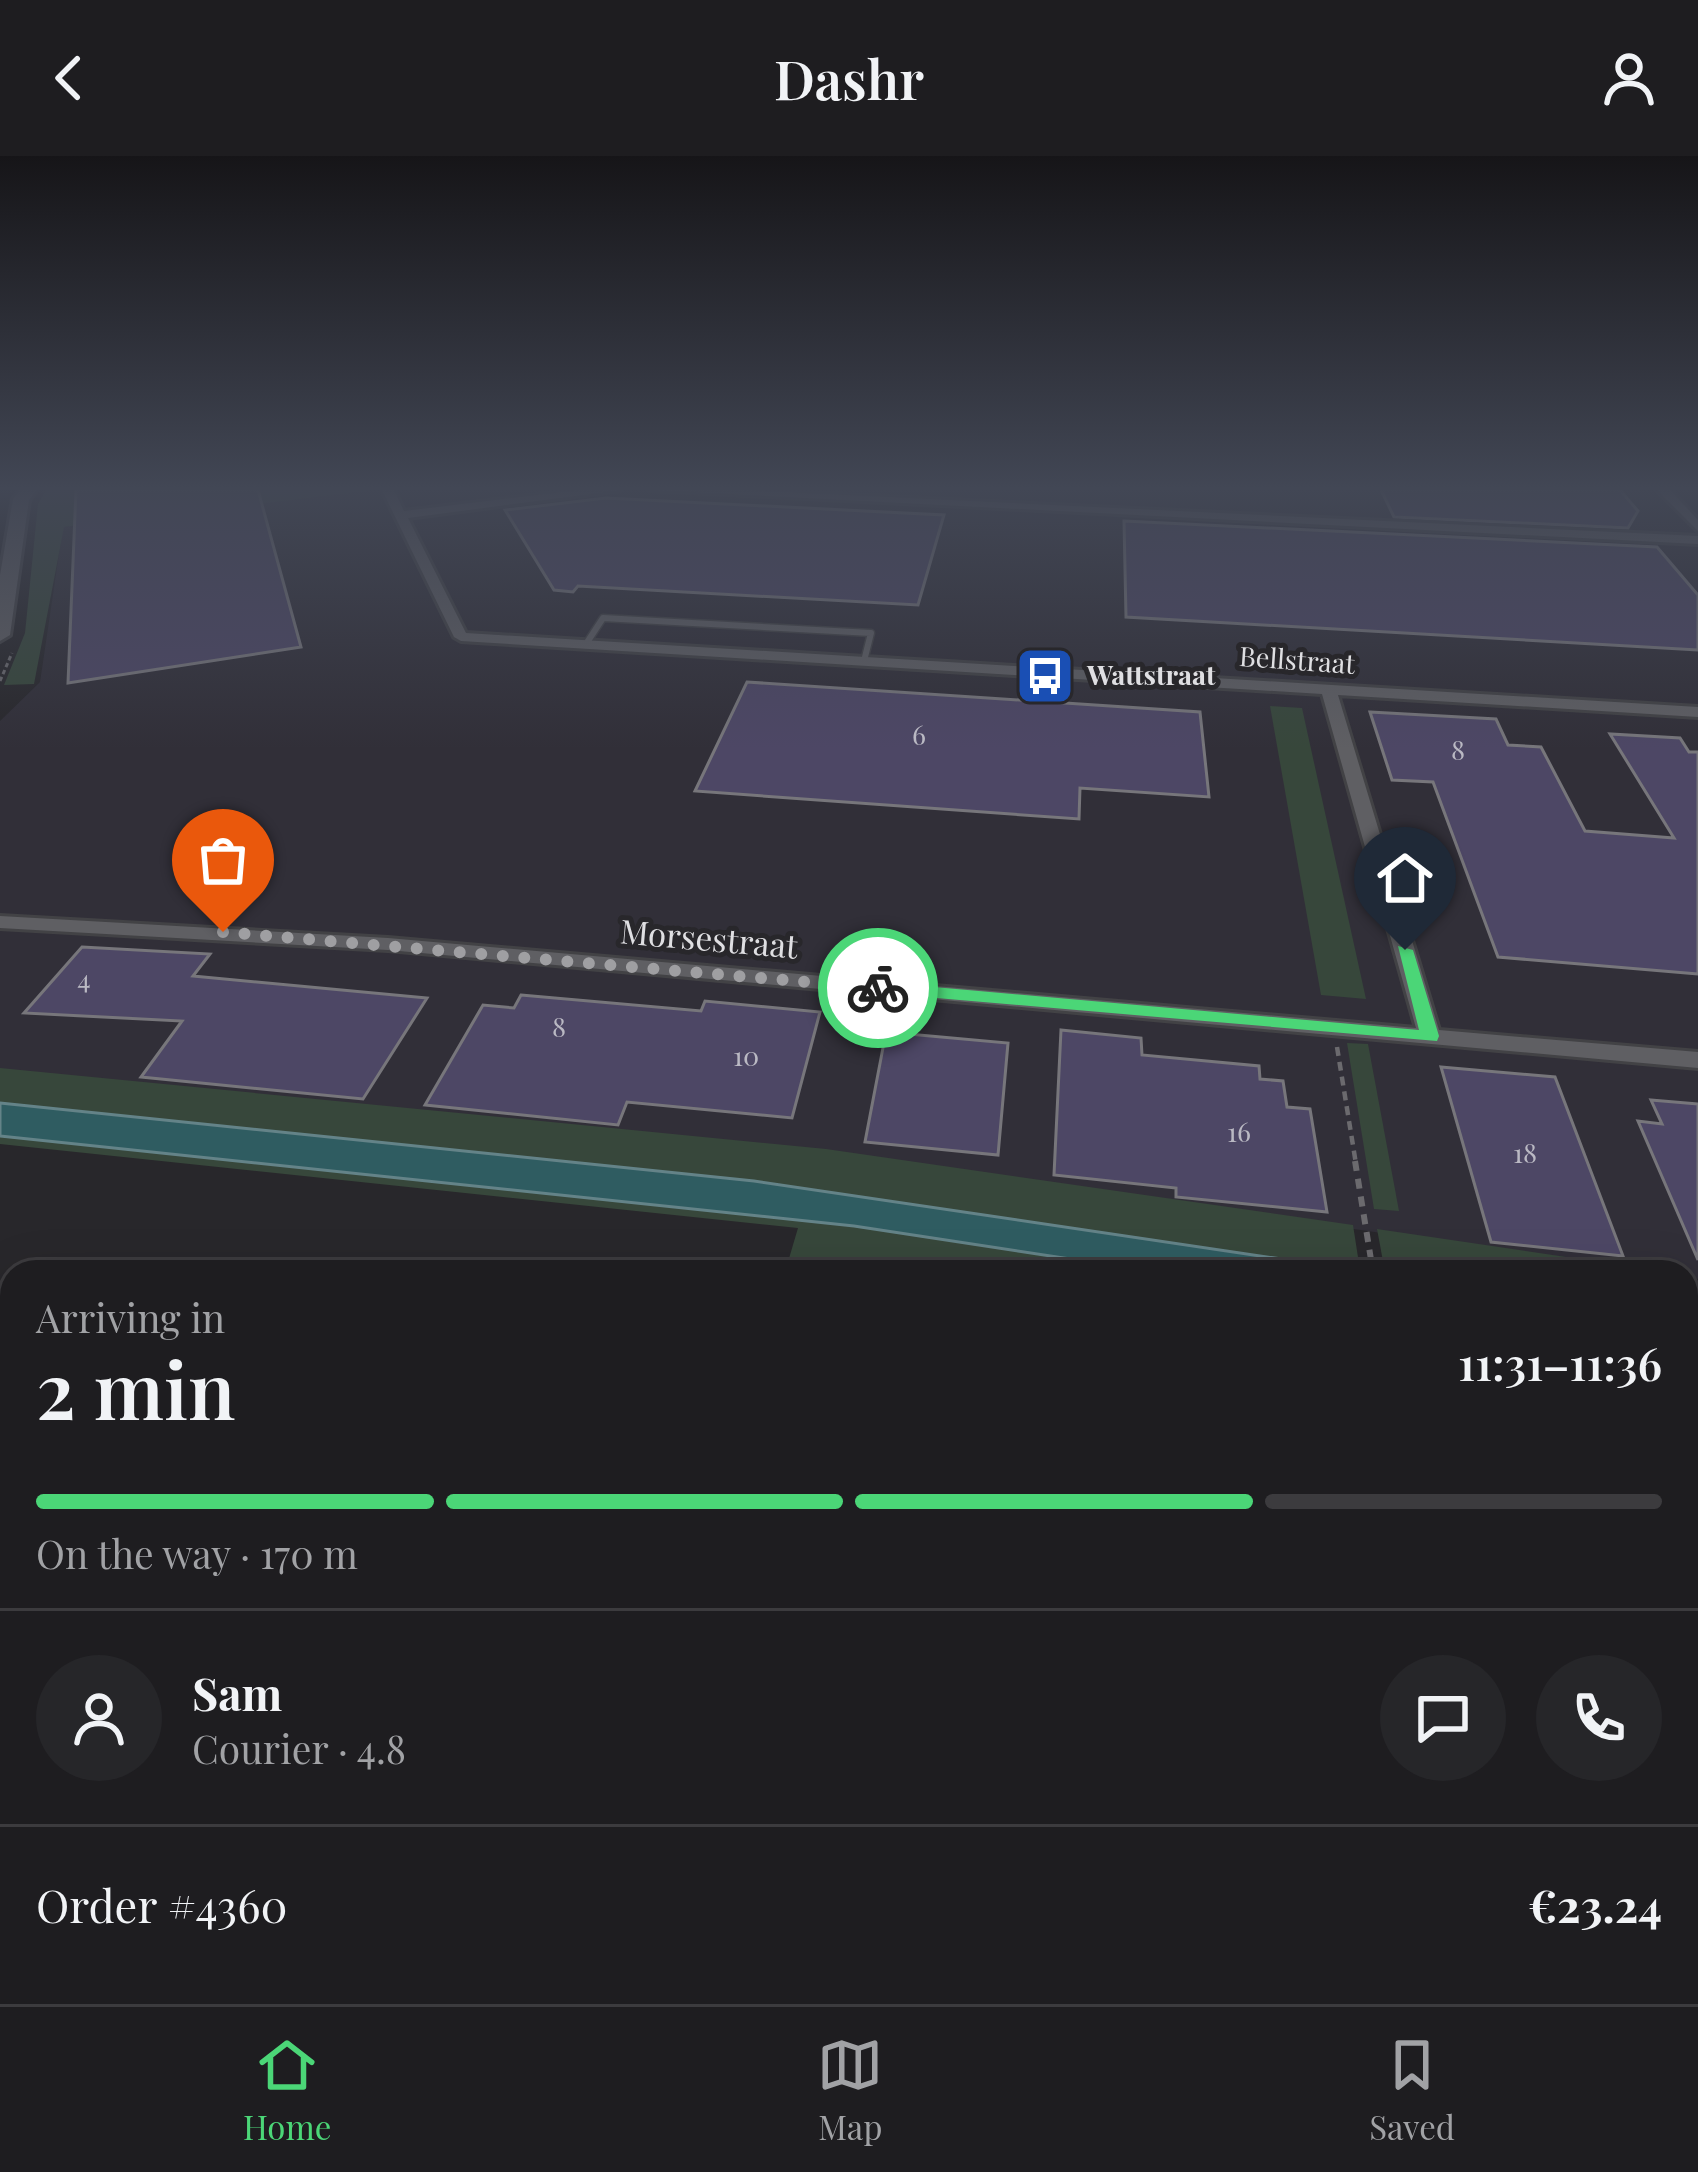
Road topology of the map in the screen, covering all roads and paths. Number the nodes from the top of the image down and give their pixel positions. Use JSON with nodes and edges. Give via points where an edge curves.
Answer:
{"nodes":[{"id":1,"x":9,"y":576,"type":"edge"},
{"id":2,"x":431,"y":576,"type":"edge"},
{"id":3,"x":0,"y":635,"type":"edge"},
{"id":4,"x":461,"y":637,"type":"junction"},
{"id":5,"x":586,"y":644,"type":"junction"},
{"id":6,"x":448,"y":653,"type":"dead end"},
{"id":7,"x":864,"y":661,"type":"junction"},
{"id":8,"x":1329,"y":690,"type":"junction"},
{"id":9,"x":1698,"y":712,"type":"edge"},
{"id":10,"x":0,"y":922,"type":"edge"},
{"id":11,"x":1334,"y":1028,"type":"junction"},
{"id":12,"x":1430,"y":1036,"type":"junction"},
{"id":13,"x":1698,"y":1060,"type":"edge"},
{"id":14,"x":1371,"y":1260,"type":"edge"}],
"edges":[{"from":1,"to":3,"type":"main road"},
{"from":2,"to":4,"type":"street"},
{"from":4,"to":5,"type":"street","name":"Bellstraat"},
{"from":4,"to":6,"type":"street"},
{"from":5,"to":7,"type":"street","name":"Bellstraat"},
{"from":5,"to":7,"type":"lane","via":[[603,618],[871,634]]},
{"from":7,"to":8,"type":"street","name":"Bellstraat"},
{"from":8,"to":9,"type":"street","name":"Bellstraat"},
{"from":8,"to":12,"type":"street"},
{"from":10,"to":11,"type":"street","name":"Morsestraat","via":[[388,944]]},
{"from":11,"to":12,"type":"street","name":"Morsestraat"},
{"from":11,"to":14,"type":"path"},
{"from":12,"to":13,"type":"street","name":"Morsestraat"}]}
